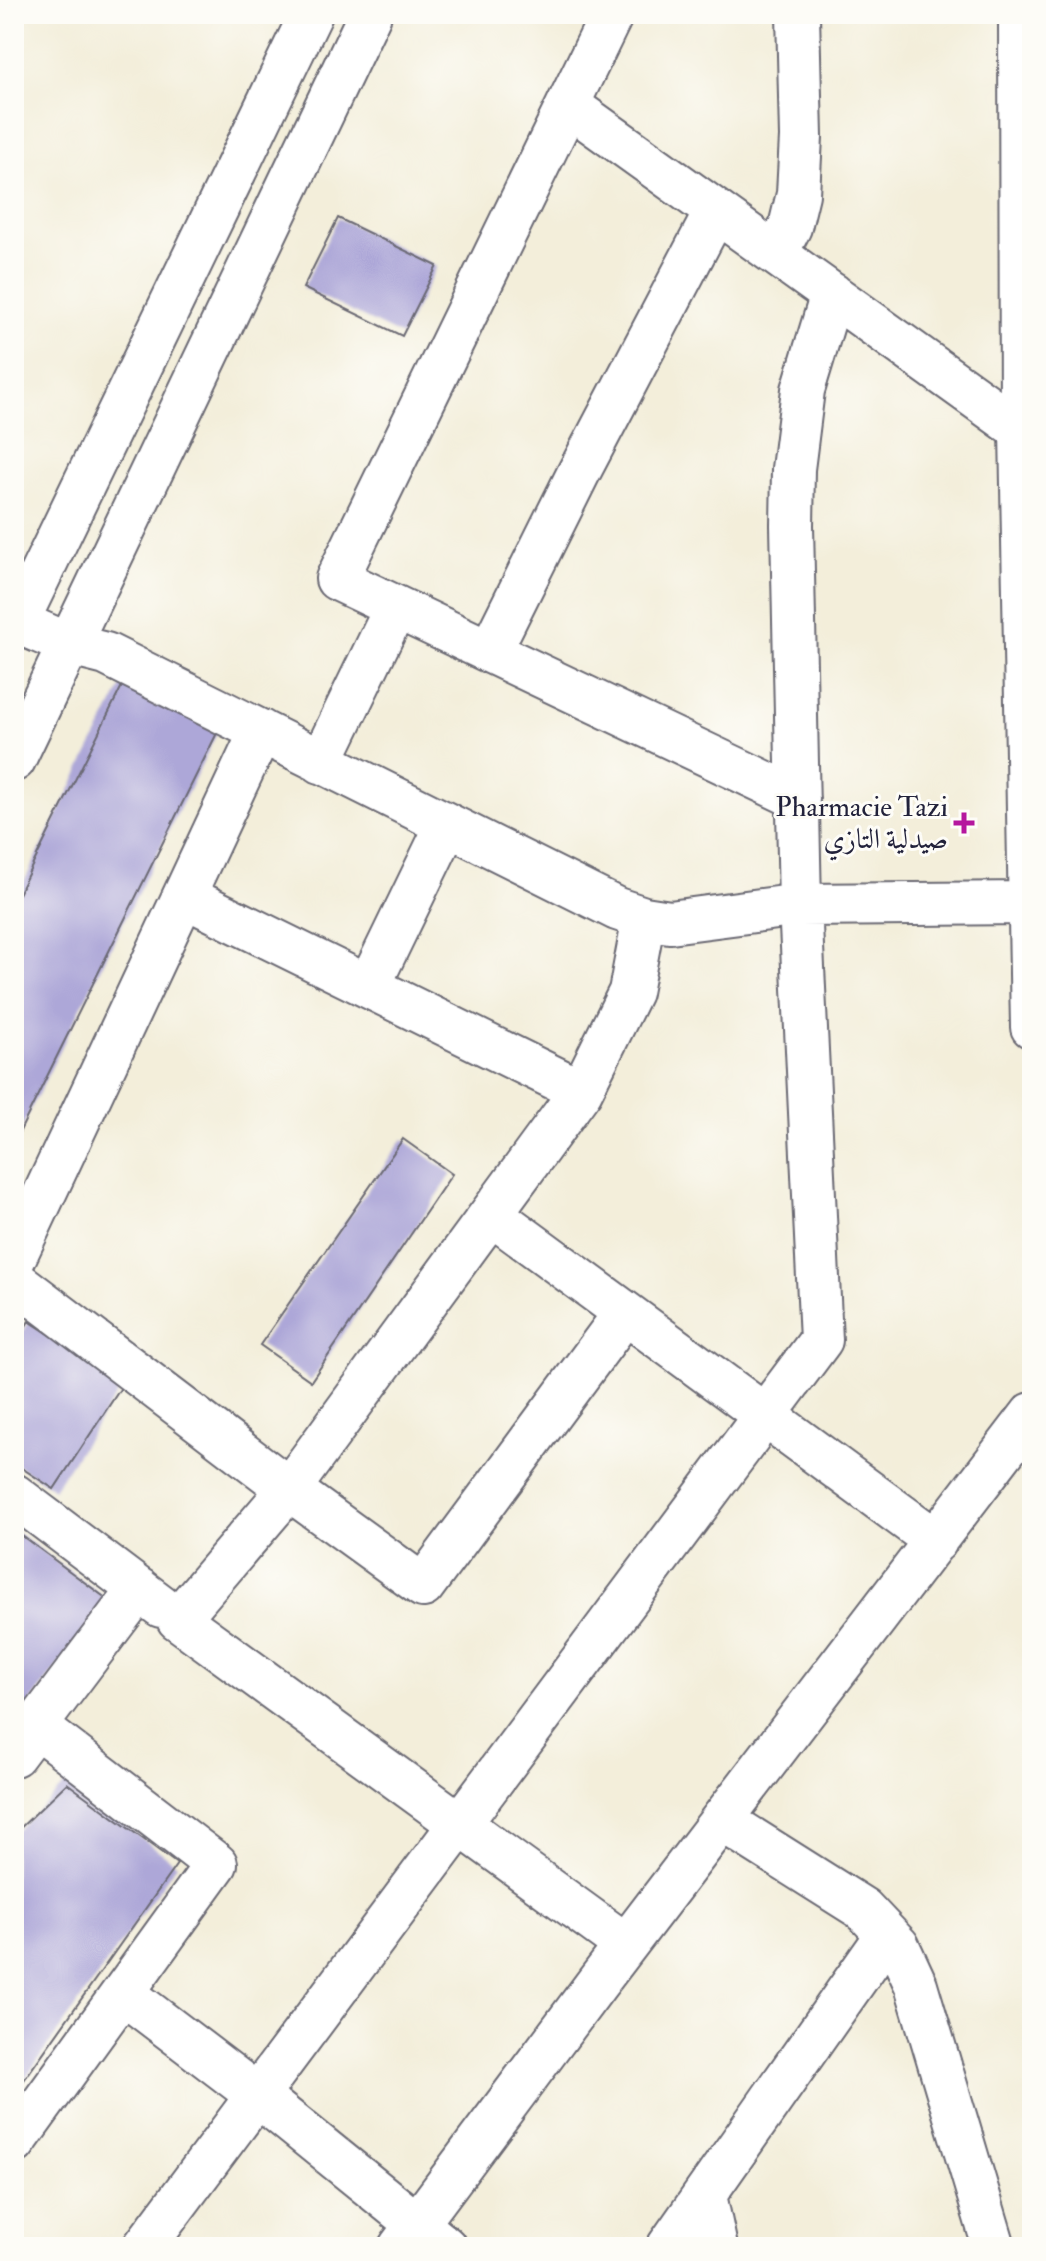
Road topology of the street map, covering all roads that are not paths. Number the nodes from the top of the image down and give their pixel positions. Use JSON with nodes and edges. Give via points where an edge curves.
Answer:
{"nodes":[{"id":1,"x":311,"y":14,"type":"edge"},
{"id":2,"x":370,"y":14,"type":"edge"},
{"id":3,"x":612,"y":14,"type":"edge"},
{"id":4,"x":798,"y":14,"type":"edge"},
{"id":5,"x":1020,"y":14,"type":"edge"},
{"id":6,"x":568,"y":105,"type":"junction"},
{"id":7,"x":716,"y":211,"type":"junction"},
{"id":8,"x":776,"y":254,"type":"junction"},
{"id":9,"x":832,"y":294,"type":"junction"},
{"id":10,"x":1027,"y":434,"type":"edge"},
{"id":11,"x":396,"y":607,"type":"junction"},
{"id":12,"x":16,"y":626,"type":"edge"},
{"id":13,"x":70,"y":645,"type":"junction"},
{"id":14,"x":490,"y":651,"type":"junction"},
{"id":15,"x":261,"y":731,"type":"junction"},
{"id":16,"x":14,"y":760,"type":"edge"},
{"id":17,"x":321,"y":762,"type":"junction"},
{"id":18,"x":798,"y":798,"type":"junction"},
{"id":19,"x":447,"y":825,"type":"junction"},
{"id":20,"x":184,"y":896,"type":"junction"},
{"id":21,"x":1031,"y":903,"type":"edge"},
{"id":22,"x":800,"y":905,"type":"junction"},
{"id":23,"x":644,"y":918,"type":"junction"},
{"id":24,"x":369,"y":986,"type":"junction"},
{"id":25,"x":1032,"y":1027,"type":"edge"},
{"id":26,"x":581,"y":1091,"type":"junction"},
{"id":27,"x":491,"y":1214,"type":"junction"},
{"id":28,"x":14,"y":1259,"type":"edge"},
{"id":29,"x":14,"y":1280,"type":"edge"},
{"id":30,"x":625,"y":1313,"type":"junction"},
{"id":31,"x":1032,"y":1414,"type":"edge"},
{"id":32,"x":765,"y":1416,"type":"junction"},
{"id":33,"x":289,"y":1489,"type":"junction"},
{"id":34,"x":14,"y":1495,"type":"edge"},
{"id":35,"x":936,"y":1541,"type":"junction"},
{"id":36,"x":139,"y":1589,"type":"junction"},
{"id":37,"x":178,"y":1619,"type":"junction"},
{"id":38,"x":25,"y":1740,"type":"edge"},
{"id":39,"x":722,"y":1820,"type":"junction"},
{"id":40,"x":460,"y":1824,"type":"junction"},
{"id":41,"x":887,"y":1935,"type":"junction"},
{"id":42,"x":626,"y":1945,"type":"junction"},
{"id":43,"x":123,"y":1993,"type":"junction"},
{"id":44,"x":257,"y":2095,"type":"junction"},
{"id":45,"x":14,"y":2143,"type":"edge"},
{"id":46,"x":705,"y":2195,"type":"junction"},
{"id":47,"x":421,"y":2240,"type":"edge"},
{"id":48,"x":144,"y":2247,"type":"edge"},
{"id":49,"x":668,"y":2247,"type":"edge"},
{"id":50,"x":716,"y":2247,"type":"edge"},
{"id":51,"x":994,"y":2247,"type":"edge"}],
"edges":[{"from":1,"to":12,"type":"street"},
{"from":2,"to":13,"type":"street"},
{"from":3,"to":6,"type":"street"},
{"from":4,"to":8,"type":"street","via":[[798,194]]},
{"from":5,"to":10,"type":"street"},
{"from":6,"to":7,"type":"street"},
{"from":6,"to":11,"type":"street","via":[[337,579]]},
{"from":7,"to":8,"type":"street"},
{"from":7,"to":14,"type":"street"},
{"from":8,"to":9,"type":"street"},
{"from":9,"to":10,"type":"street"},
{"from":9,"to":18,"type":"street","via":[[803,390],[793,469]]},
{"from":10,"to":21,"type":"street"},
{"from":11,"to":14,"type":"street"},
{"from":11,"to":17,"type":"street"},
{"from":12,"to":13,"type":"street"},
{"from":13,"to":15,"type":"street","via":[[106,654]]},
{"from":13,"to":16,"type":"street"},
{"from":14,"to":18,"type":"street"},
{"from":15,"to":17,"type":"street"},
{"from":15,"to":20,"type":"street"},
{"from":17,"to":19,"type":"street"},
{"from":18,"to":22,"type":"street"},
{"from":19,"to":23,"type":"street"},
{"from":19,"to":24,"type":"street"},
{"from":20,"to":24,"type":"street"},
{"from":20,"to":28,"type":"street"},
{"from":21,"to":22,"type":"street"},
{"from":21,"to":25,"type":"street"},
{"from":22,"to":23,"type":"street","via":[[670,922]]},
{"from":22,"to":32,"type":"street","via":[[821,1340]]},
{"from":23,"to":26,"type":"street","via":[[630,992]]},
{"from":24,"to":26,"type":"street"},
{"from":26,"to":27,"type":"street"},
{"from":27,"to":30,"type":"street"},
{"from":27,"to":33,"type":"street"},
{"from":29,"to":33,"type":"street"},
{"from":30,"to":32,"type":"street"},
{"from":30,"to":33,"type":"street","via":[[423,1586]]},
{"from":31,"to":35,"type":"street"},
{"from":32,"to":35,"type":"street"},
{"from":32,"to":40,"type":"street"},
{"from":33,"to":37,"type":"street"},
{"from":34,"to":36,"type":"street"},
{"from":35,"to":39,"type":"street"},
{"from":36,"to":37,"type":"street"},
{"from":36,"to":38,"type":"street"},
{"from":37,"to":40,"type":"street"},
{"from":38,"to":43,"type":"street","via":[[216,1864]]},
{"from":39,"to":41,"type":"street","via":[[863,1909]]},
{"from":39,"to":42,"type":"street"},
{"from":40,"to":42,"type":"street"},
{"from":40,"to":44,"type":"street"},
{"from":41,"to":46,"type":"street"},
{"from":41,"to":51,"type":"street","via":[[916,1985]]},
{"from":42,"to":47,"type":"street"},
{"from":43,"to":44,"type":"street"},
{"from":43,"to":45,"type":"street"},
{"from":44,"to":47,"type":"street"},
{"from":44,"to":48,"type":"street"},
{"from":46,"to":49,"type":"street"},
{"from":46,"to":50,"type":"street"}]}
